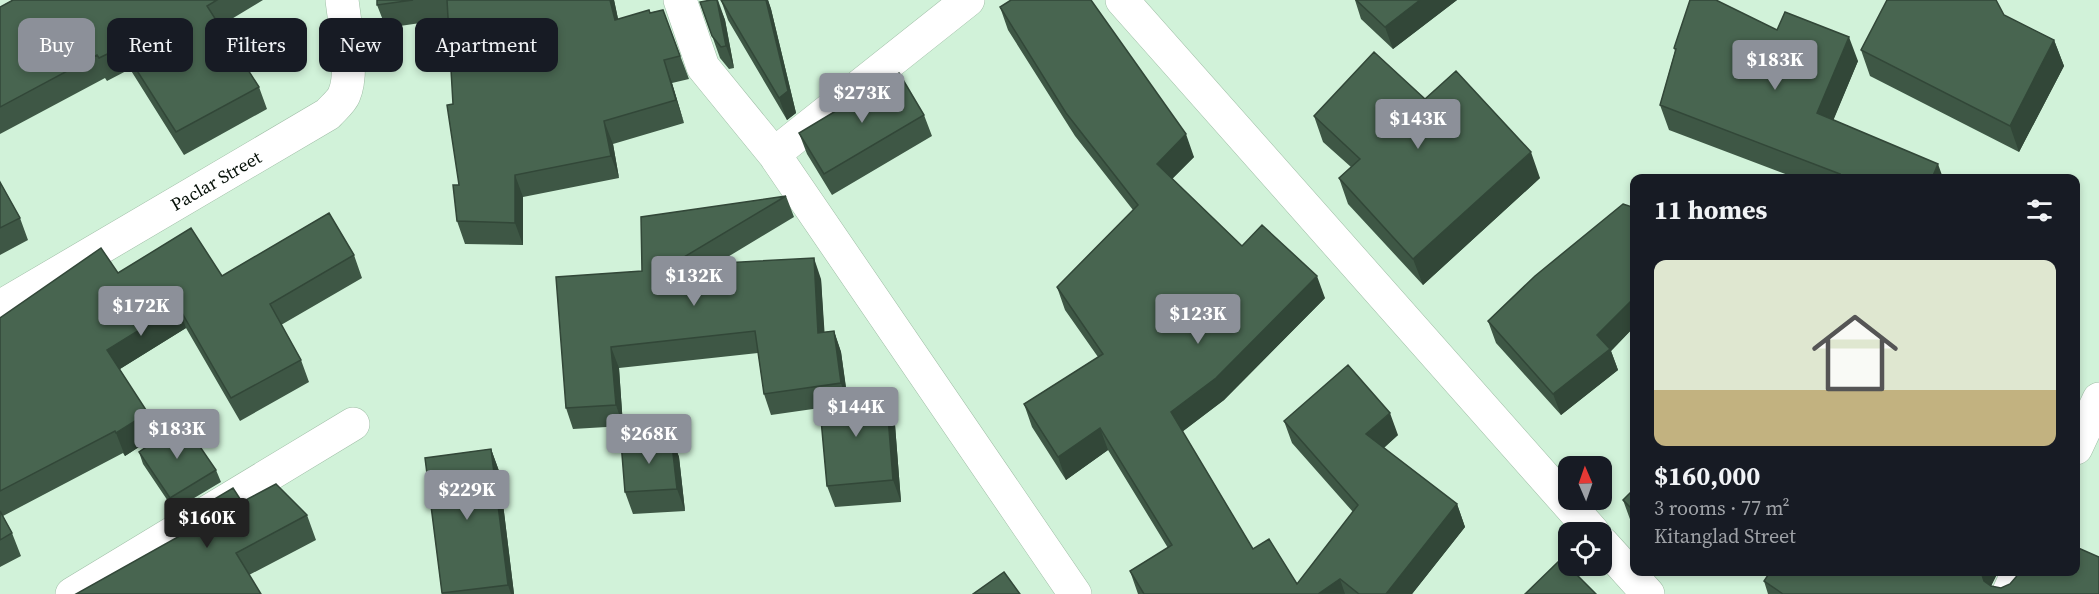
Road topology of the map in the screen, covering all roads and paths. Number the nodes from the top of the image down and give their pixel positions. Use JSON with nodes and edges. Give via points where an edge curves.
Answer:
{"nodes":[{"id":1,"x":342,"y":0,"type":"edge"},
{"id":2,"x":680,"y":0,"type":"edge"},
{"id":3,"x":968,"y":0,"type":"edge"},
{"id":4,"x":1122,"y":0,"type":"edge"},
{"id":5,"x":774,"y":154,"type":"junction"},
{"id":6,"x":0,"y":308,"type":"edge"},
{"id":7,"x":2099,"y":399,"type":"edge"},
{"id":8,"x":353,"y":424,"type":"dead end"},
{"id":9,"x":2080,"y":439,"type":"edge"},
{"id":10,"x":1584,"y":522,"type":"edge"},
{"id":11,"x":1612,"y":554,"type":"edge"},
{"id":12,"x":1630,"y":574,"type":"edge"},
{"id":13,"x":1632,"y":576,"type":"edge"},
{"id":14,"x":2016,"y":576,"type":"edge"},
{"id":15,"x":72,"y":594,"type":"edge"},
{"id":16,"x":1075,"y":594,"type":"edge"},
{"id":17,"x":1648,"y":594,"type":"edge"},
{"id":18,"x":2008,"y":594,"type":"edge"}],
"edges":[{"from":1,"to":6,"type":"street","name":"Paclar Street","via":[[348,73],[344,96],[328,114]]},
{"from":2,"to":5,"type":"street","via":[[703,67]]},
{"from":3,"to":5,"type":"street"},
{"from":4,"to":10,"type":"street"},
{"from":5,"to":16,"type":"street"},
{"from":7,"to":9,"type":"street"},
{"from":8,"to":15,"type":"street"},
{"from":11,"to":12,"type":"street"},
{"from":13,"to":17,"type":"street"},
{"from":14,"to":18,"type":"street"}]}
